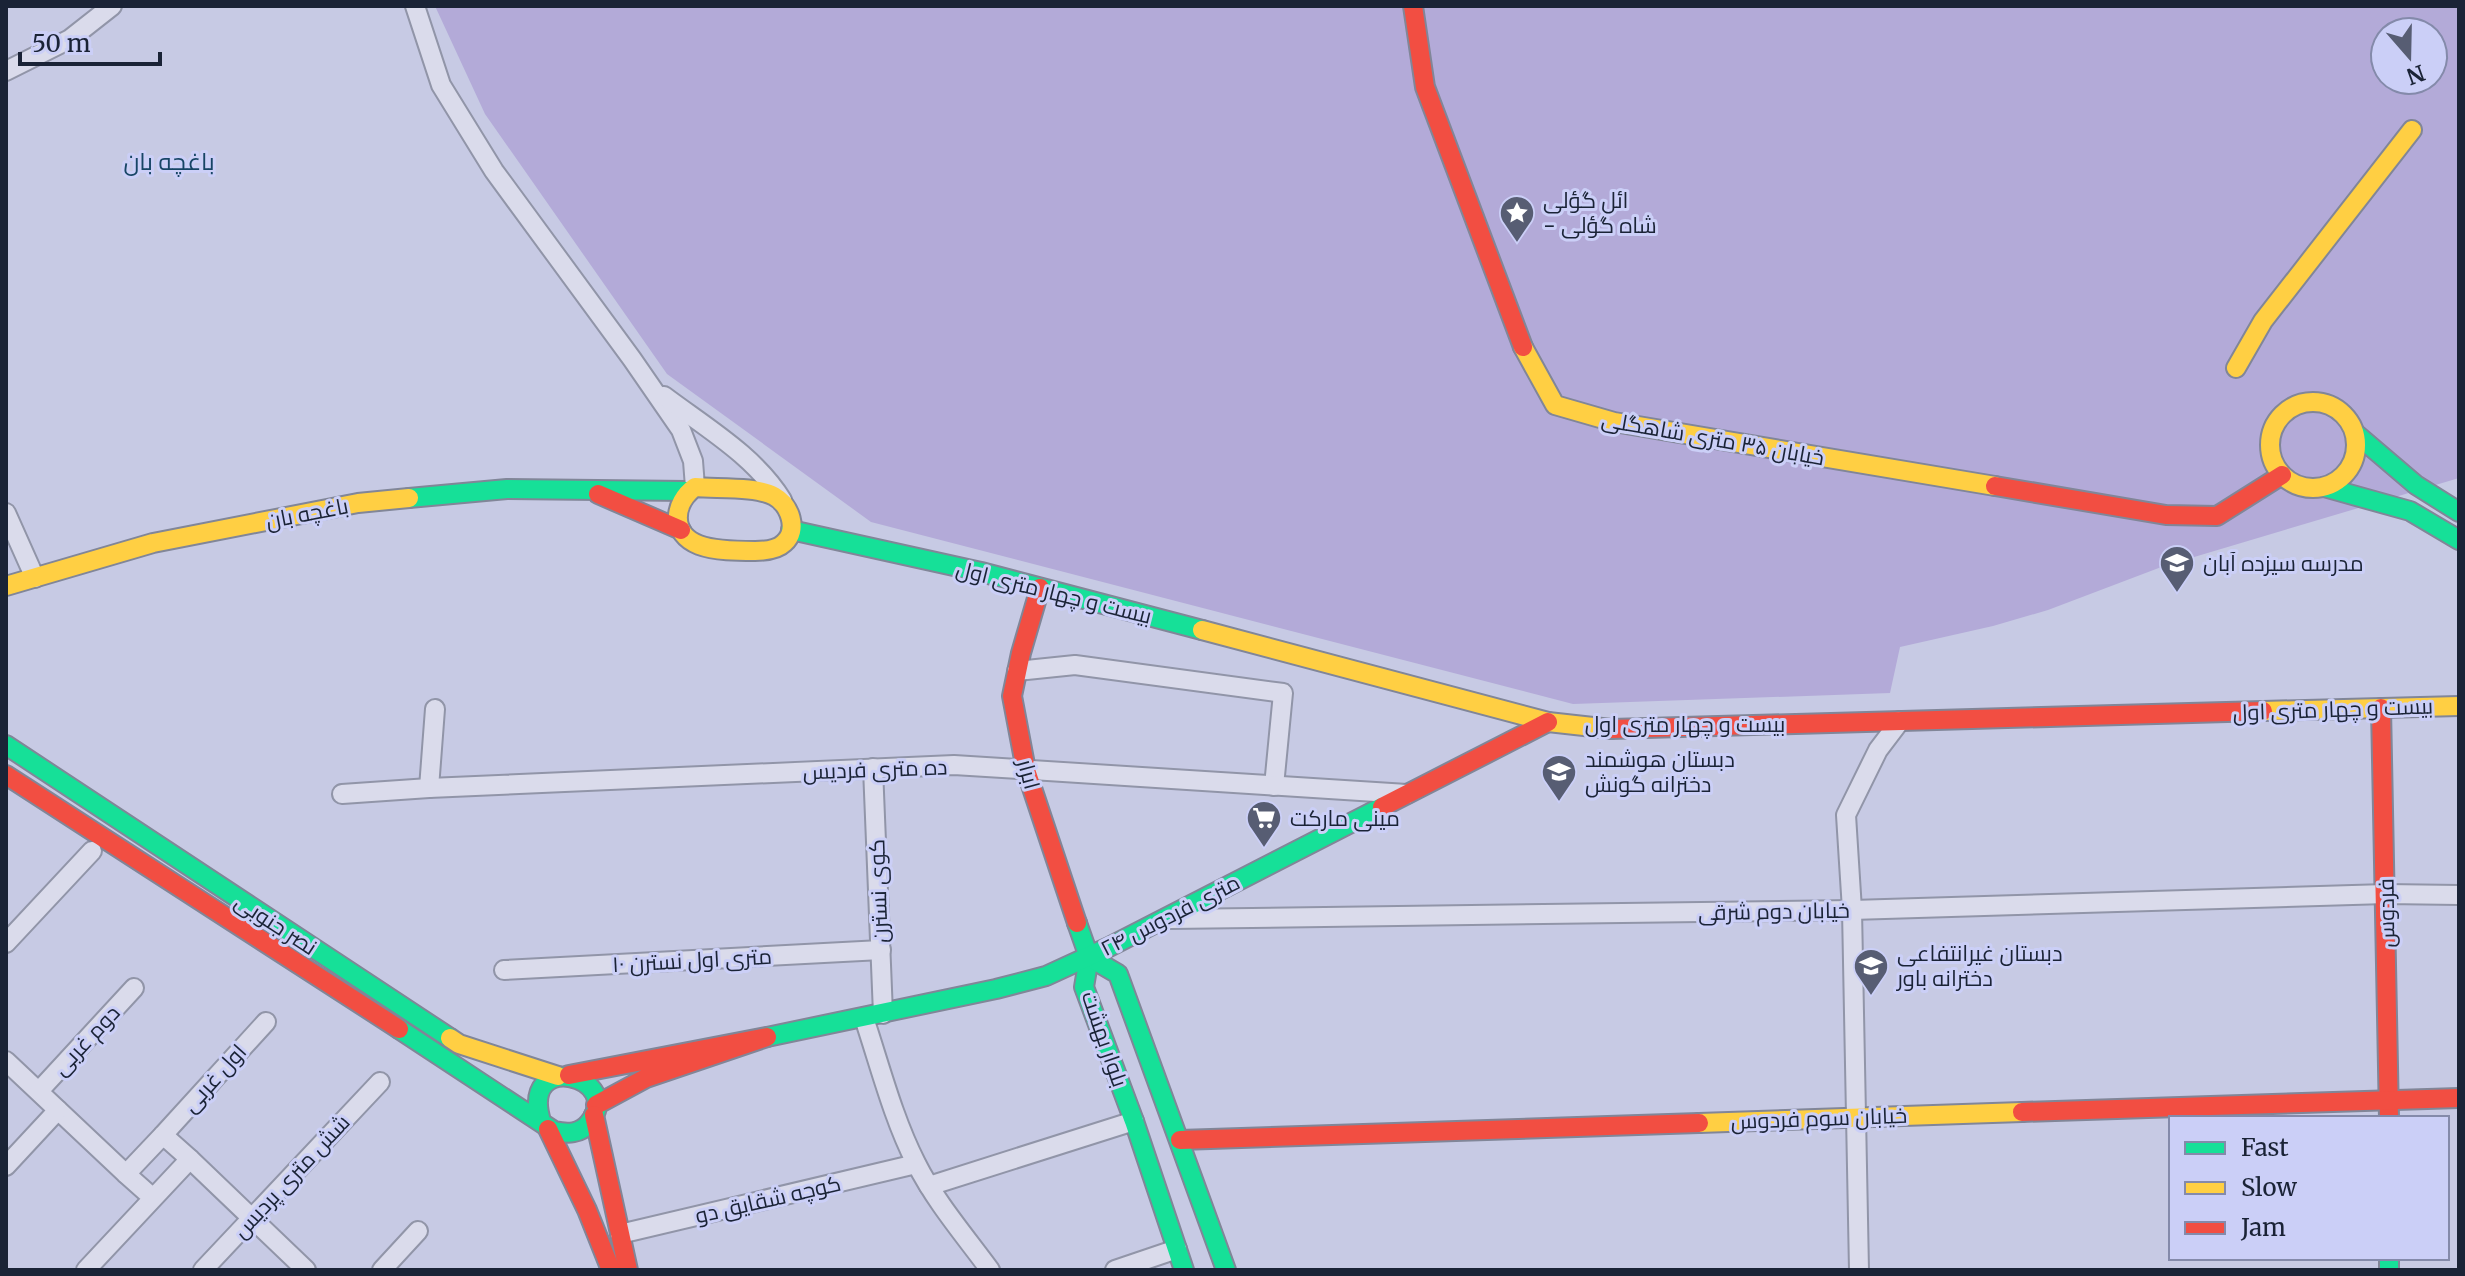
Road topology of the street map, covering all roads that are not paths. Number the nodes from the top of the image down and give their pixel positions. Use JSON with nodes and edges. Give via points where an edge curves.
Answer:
{"nodes":[{"id":1,"x":112,"y":6,"type":"edge"},
{"id":2,"x":415,"y":6,"type":"edge"},
{"id":3,"x":1413,"y":6,"type":"edge"},
{"id":4,"x":6,"y":71,"type":"edge"},
{"id":5,"x":2412,"y":130,"type":"dead end"},
{"id":6,"x":2236,"y":368,"type":"dead end"},
{"id":7,"x":649,"y":384,"type":"junction"},
{"id":8,"x":2355,"y":433,"type":"junction"},
{"id":9,"x":2282,"y":475,"type":"junction"},
{"id":10,"x":2324,"y":487,"type":"junction"},
{"id":11,"x":584,"y":488,"type":"junction"},
{"id":12,"x":691,"y":489,"type":"junction"},
{"id":13,"x":784,"y":502,"type":"junction"},
{"id":14,"x":2459,"y":512,"type":"edge"},
{"id":15,"x":6,"y":513,"type":"edge"},
{"id":16,"x":681,"y":530,"type":"junction"},
{"id":17,"x":791,"y":530,"type":"junction"},
{"id":18,"x":2459,"y":540,"type":"edge"},
{"id":19,"x":35,"y":578,"type":"junction"},
{"id":20,"x":6,"y":586,"type":"edge"},
{"id":21,"x":1040,"y":588,"type":"junction"},
{"id":22,"x":6,"y":593,"type":"edge"},
{"id":23,"x":1017,"y":671,"type":"junction"},
{"id":24,"x":2459,"y":706,"type":"edge"},
{"id":25,"x":2381,"y":708,"type":"junction"},
{"id":26,"x":435,"y":709,"type":"dead end"},
{"id":27,"x":1900,"y":721,"type":"junction"},
{"id":28,"x":1548,"y":722,"type":"junction"},
{"id":29,"x":6,"y":745,"type":"edge"},
{"id":30,"x":873,"y":768,"type":"junction"},
{"id":31,"x":1026,"y":770,"type":"junction"},
{"id":32,"x":6,"y":775,"type":"edge"},
{"id":33,"x":1274,"y":786,"type":"junction"},
{"id":34,"x":429,"y":788,"type":"junction"},
{"id":35,"x":342,"y":794,"type":"dead end"},
{"id":36,"x":1407,"y":794,"type":"junction"},
{"id":37,"x":92,"y":851,"type":"dead end"},
{"id":38,"x":2386,"y":894,"type":"junction"},
{"id":39,"x":2459,"y":895,"type":"edge"},
{"id":40,"x":1852,"y":910,"type":"junction"},
{"id":41,"x":1162,"y":919,"type":"junction"},
{"id":42,"x":6,"y":943,"type":"edge"},
{"id":43,"x":881,"y":950,"type":"junction"},
{"id":44,"x":1089,"y":957,"type":"junction"},
{"id":45,"x":504,"y":970,"type":"dead end"},
{"id":46,"x":134,"y":988,"type":"dead end"},
{"id":47,"x":883,"y":1014,"type":"junction"},
{"id":48,"x":864,"y":1018,"type":"junction"},
{"id":49,"x":266,"y":1022,"type":"dead end"},
{"id":50,"x":767,"y":1037,"type":"junction"},
{"id":51,"x":6,"y":1061,"type":"edge"},
{"id":52,"x":563,"y":1076,"type":"junction"},
{"id":53,"x":380,"y":1082,"type":"dead end"},
{"id":54,"x":39,"y":1091,"type":"junction"},
{"id":55,"x":2459,"y":1098,"type":"edge"},
{"id":56,"x":2389,"y":1109,"type":"edge"},
{"id":57,"x":58,"y":1110,"type":"junction"},
{"id":58,"x":595,"y":1110,"type":"junction"},
{"id":59,"x":1857,"y":1116,"type":"junction"},
{"id":60,"x":1134,"y":1121,"type":"junction"},
{"id":61,"x":545,"y":1125,"type":"junction"},
{"id":62,"x":163,"y":1135,"type":"junction"},
{"id":63,"x":1180,"y":1140,"type":"junction"},
{"id":64,"x":190,"y":1159,"type":"junction"},
{"id":65,"x":916,"y":1164,"type":"junction"},
{"id":66,"x":6,"y":1166,"type":"edge"},
{"id":67,"x":126,"y":1174,"type":"junction"},
{"id":68,"x":929,"y":1186,"type":"junction"},
{"id":69,"x":153,"y":1198,"type":"junction"},
{"id":70,"x":252,"y":1218,"type":"junction"},
{"id":71,"x":418,"y":1231,"type":"dead end"},
{"id":72,"x":620,"y":1234,"type":"junction"},
{"id":73,"x":1177,"y":1249,"type":"junction"},
{"id":74,"x":86,"y":1270,"type":"edge"},
{"id":75,"x":203,"y":1270,"type":"edge"},
{"id":76,"x":306,"y":1270,"type":"edge"},
{"id":77,"x":382,"y":1270,"type":"edge"},
{"id":78,"x":611,"y":1270,"type":"edge"},
{"id":79,"x":628,"y":1270,"type":"edge"},
{"id":80,"x":990,"y":1270,"type":"edge"},
{"id":81,"x":1115,"y":1270,"type":"edge"},
{"id":82,"x":1184,"y":1270,"type":"edge"},
{"id":83,"x":1226,"y":1270,"type":"edge"},
{"id":84,"x":1859,"y":1270,"type":"edge"}],
"edges":[{"from":1,"to":4,"type":"street","via":[[70,39]]},
{"from":2,"to":7,"type":"street","via":[[441,85],[494,171]]},
{"from":3,"to":9,"type":"main road","name":"خیابان ۳۵ متری شاهگلی","via":[[1425,87],[1521,343],[1555,405],[1614,422],[2166,515],[2217,516]]},
{"from":5,"to":6,"type":"main road","via":[[2263,321]]},
{"from":7,"to":12,"type":"street","via":[[681,430],[693,461]]},
{"from":7,"to":13,"type":"street","via":[[749,461]]},
{"from":8,"to":9,"type":"main road","via":[[2341,411],[2329,405],[2303,402],[2291,408],[2270,439],[2270,453]]},
{"from":8,"to":10,"type":"main road","via":[[2354,460],[2347,472]]},
{"from":8,"to":14,"type":"main road","via":[[2416,485]]},
{"from":9,"to":10,"type":"main road","via":[[2295,484]]},
{"from":10,"to":18,"type":"main road","via":[[2410,511]]},
{"from":11,"to":12,"type":"main road","name":"باغچه بان"},
{"from":11,"to":16,"type":"main road"},
{"from":11,"to":19,"type":"main road","name":"باغچه بان","via":[[507,489],[358,503],[153,543]]},
{"from":12,"to":13,"type":"main road","name":"باغچه بان","via":[[765,492]]},
{"from":12,"to":16,"type":"main road","via":[[678,505]]},
{"from":13,"to":17,"type":"main road"},
{"from":15,"to":19,"type":"street"},
{"from":16,"to":17,"type":"main road","via":[[701,546],[763,552],[782,546]]},
{"from":17,"to":21,"type":"main road","name":"بیست و چهار متری اول"},
{"from":19,"to":20,"type":"main road"},
{"from":19,"to":22,"type":"main road"},
{"from":21,"to":23,"type":"main road","name":"ابرار"},
{"from":21,"to":28,"type":"main road","name":"بیست و چهار متری اول"},
{"from":23,"to":31,"type":"main road","name":"ابرار","via":[[1012,696]]},
{"from":23,"to":33,"type":"street","via":[[1075,665],[1283,693]]},
{"from":24,"to":25,"type":"main road","name":"بیست و چهار متری اول"},
{"from":25,"to":27,"type":"main road","name":"بیست و چهار متری اول"},
{"from":25,"to":38,"type":"main road","name":"فردوس"},
{"from":26,"to":34,"type":"street"},
{"from":27,"to":28,"type":"main road","name":"بیست و چهار متری اول","via":[[1602,729]]},
{"from":27,"to":40,"type":"street","via":[[1878,750],[1846,815]]},
{"from":28,"to":36,"type":"main road","name":"۲۴ متری فردوس"},
{"from":29,"to":52,"type":"main road","name":"نصر جنوبی","via":[[459,1044]]},
{"from":30,"to":31,"type":"street","name":"ده متری فردیس","via":[[954,765]]},
{"from":30,"to":34,"type":"street","name":"ده متری فردیس"},
{"from":30,"to":43,"type":"street","name":"کوی نسترن"},
{"from":31,"to":33,"type":"street","name":"ده متری فردیس"},
{"from":31,"to":44,"type":"main road","name":"ابرار"},
{"from":32,"to":61,"type":"main road","name":"نصر جنوبی"},
{"from":33,"to":36,"type":"street","name":"ده متری فردیس"},
{"from":34,"to":35,"type":"street","name":"ده متری فردیس"},
{"from":36,"to":41,"type":"main road","name":"۲۴ متری فردوس"},
{"from":37,"to":42,"type":"street"},
{"from":38,"to":39,"type":"street","name":"خیابان دوم شرقی"},
{"from":38,"to":40,"type":"street","name":"خیابان دوم شرقی"},
{"from":38,"to":56,"type":"main road","name":"فردوس"},
{"from":40,"to":41,"type":"street","name":"خیابان دوم شرقی"},
{"from":40,"to":59,"type":"street"},
{"from":41,"to":44,"type":"main road","name":"۲۴ متری فردوس"},
{"from":43,"to":45,"type":"street","name":"۱۰ متری اول نسترن"},
{"from":43,"to":47,"type":"street","name":"کوی نسترن"},
{"from":44,"to":47,"type":"main road","name":"۲۴ متری فردوس","via":[[1046,976]]},
{"from":44,"to":60,"type":"main road","name":"بلوار بهشت","via":[[1084,987]]},
{"from":44,"to":63,"type":"main road","name":"بلوار بهشت","via":[[1118,974]]},
{"from":46,"to":54,"type":"street","name":"دوم غربی"},
{"from":47,"to":48,"type":"main road","name":"۲۴ متری فردوس"},
{"from":48,"to":50,"type":"main road","name":"۲۴ متری فردوس"},
{"from":48,"to":65,"type":"street"},
{"from":49,"to":62,"type":"street","name":"اول غربی"},
{"from":50,"to":52,"type":"main road","name":"۲۴ متری فردوس"},
{"from":50,"to":58,"type":"main road","name":"۲۴ متری فردوس","via":[[646,1078]]},
{"from":51,"to":54,"type":"street"},
{"from":52,"to":58,"type":"main road","via":[[588,1085]]},
{"from":52,"to":61,"type":"main road","via":[[541,1089],[537,1111]]},
{"from":53,"to":70,"type":"street","name":"شش متری پردیس"},
{"from":54,"to":57,"type":"street"},
{"from":55,"to":56,"type":"main road","name":"خیابان سوم فردوس"},
{"from":56,"to":59,"type":"main road","name":"خیابان سوم فردوس"},
{"from":57,"to":66,"type":"street"},
{"from":57,"to":67,"type":"street"},
{"from":58,"to":61,"type":"main road","via":[[580,1132],[558,1134]]},
{"from":58,"to":72,"type":"main road"},
{"from":59,"to":63,"type":"main road","name":"خیابان سوم فردوس"},
{"from":59,"to":84,"type":"street"},
{"from":60,"to":68,"type":"street"},
{"from":60,"to":73,"type":"main road","name":"بلوار بهشت"},
{"from":61,"to":78,"type":"main road"},
{"from":62,"to":64,"type":"street"},
{"from":62,"to":67,"type":"street","name":"اول غربی"},
{"from":63,"to":83,"type":"main road","name":"بلوار بهشت"},
{"from":64,"to":69,"type":"street"},
{"from":64,"to":70,"type":"street"},
{"from":65,"to":68,"type":"street"},
{"from":65,"to":72,"type":"street","name":"کوچه شقایق دو"},
{"from":67,"to":69,"type":"street"},
{"from":68,"to":80,"type":"street"},
{"from":69,"to":74,"type":"street"},
{"from":70,"to":75,"type":"street","name":"شش متری پردیس"},
{"from":70,"to":76,"type":"street"},
{"from":71,"to":77,"type":"street"},
{"from":72,"to":79,"type":"main road"},
{"from":73,"to":81,"type":"street"},
{"from":73,"to":82,"type":"main road","name":"بلوار بهشت"}]}
